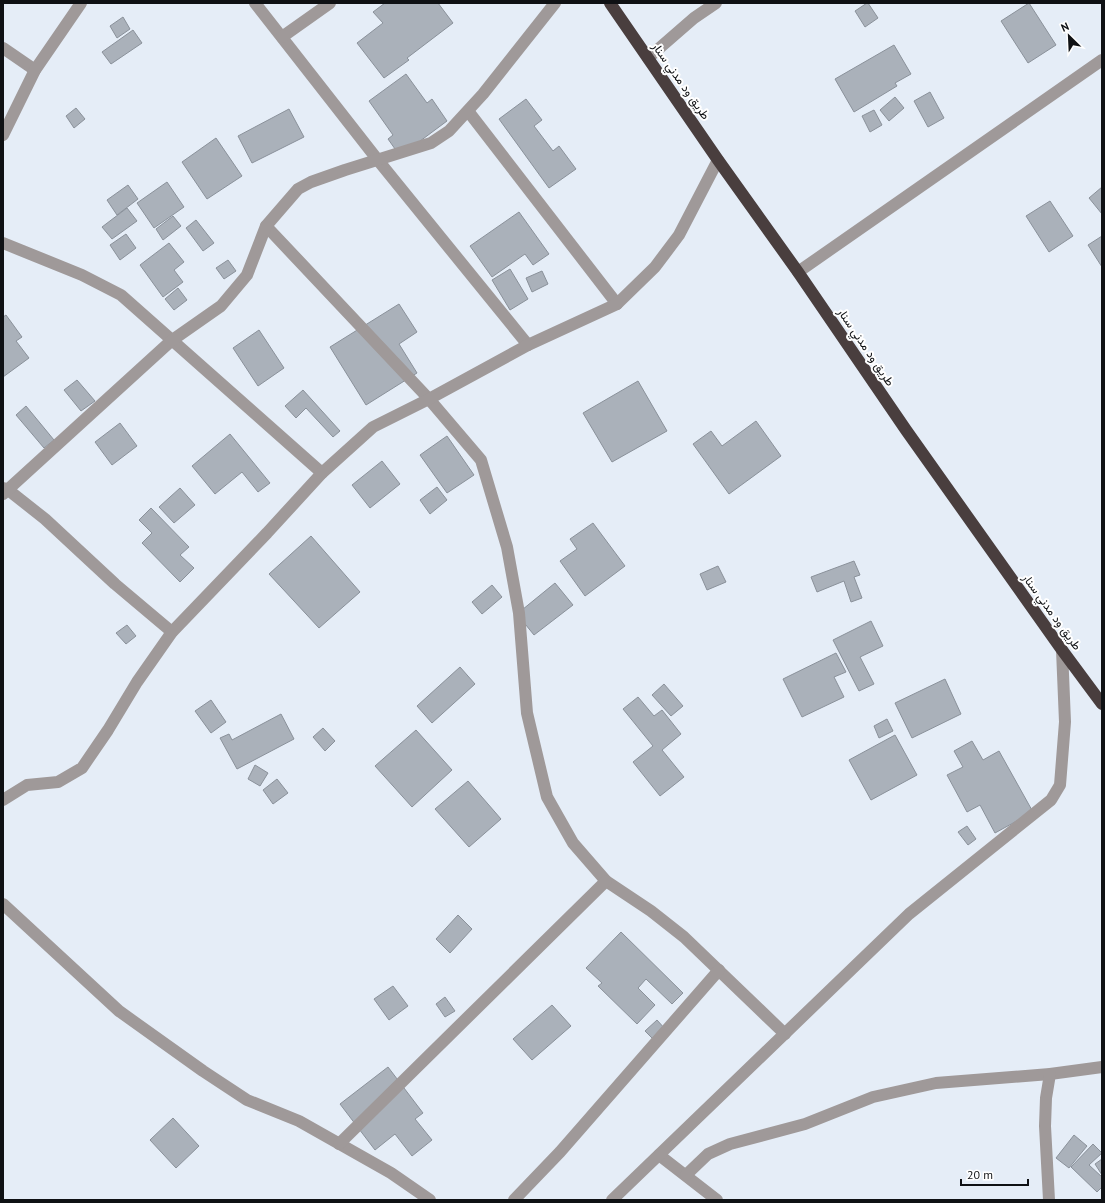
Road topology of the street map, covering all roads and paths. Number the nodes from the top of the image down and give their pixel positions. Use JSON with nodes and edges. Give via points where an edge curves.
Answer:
{"nodes":[{"id":1,"x":81,"y":3,"type":"edge"},
{"id":2,"x":255,"y":3,"type":"edge"},
{"id":3,"x":330,"y":3,"type":"edge"},
{"id":4,"x":555,"y":3,"type":"edge"},
{"id":5,"x":610,"y":3,"type":"edge"},
{"id":6,"x":716,"y":3,"type":"edge"},
{"id":7,"x":282,"y":37,"type":"junction"},
{"id":8,"x":3,"y":48,"type":"edge"},
{"id":9,"x":648,"y":58,"type":"junction"},
{"id":10,"x":1102,"y":60,"type":"edge"},
{"id":11,"x":35,"y":70,"type":"junction"},
{"id":12,"x":468,"y":111,"type":"junction"},
{"id":13,"x":3,"y":135,"type":"edge"},
{"id":14,"x":377,"y":159,"type":"junction"},
{"id":15,"x":718,"y":160,"type":"junction"},
{"id":16,"x":266,"y":226,"type":"junction"},
{"id":17,"x":3,"y":243,"type":"edge"},
{"id":18,"x":798,"y":272,"type":"junction"},
{"id":19,"x":617,"y":304,"type":"junction"},
{"id":20,"x":171,"y":341,"type":"junction"},
{"id":21,"x":528,"y":345,"type":"junction"},
{"id":22,"x":429,"y":399,"type":"junction"},
{"id":23,"x":322,"y":473,"type":"junction"},
{"id":24,"x":4,"y":490,"type":"edge"},
{"id":25,"x":172,"y":632,"type":"junction"},
{"id":26,"x":1062,"y":650,"type":"junction"},
{"id":27,"x":1102,"y":704,"type":"edge"},
{"id":28,"x":3,"y":800,"type":"edge"},
{"id":29,"x":606,"y":881,"type":"junction"},
{"id":30,"x":3,"y":904,"type":"edge"},
{"id":31,"x":719,"y":970,"type":"junction"},
{"id":32,"x":785,"y":1034,"type":"junction"},
{"id":33,"x":1102,"y":1067,"type":"edge"},
{"id":34,"x":1050,"y":1074,"type":"junction"},
{"id":35,"x":339,"y":1144,"type":"junction"},
{"id":36,"x":659,"y":1155,"type":"junction"},
{"id":37,"x":686,"y":1176,"type":"junction"},
{"id":38,"x":430,"y":1200,"type":"edge"},
{"id":39,"x":514,"y":1200,"type":"edge"},
{"id":40,"x":612,"y":1200,"type":"edge"},
{"id":41,"x":717,"y":1200,"type":"edge"},
{"id":42,"x":1049,"y":1200,"type":"edge"}],
"edges":[{"from":1,"to":11,"type":"street"},
{"from":2,"to":7,"type":"street"},
{"from":3,"to":7,"type":"street"},
{"from":4,"to":12,"type":"street"},
{"from":5,"to":9,"type":"highway","name":"طريق ود مدني سنار"},
{"from":6,"to":9,"type":"street","via":[[694,18]]},
{"from":7,"to":14,"type":"street"},
{"from":8,"to":11,"type":"street"},
{"from":9,"to":15,"type":"highway","name":"طريق ود مدني سنار"},
{"from":10,"to":18,"type":"street"},
{"from":11,"to":13,"type":"street"},
{"from":12,"to":14,"type":"street","via":[[449,131],[431,143]]},
{"from":12,"to":19,"type":"street"},
{"from":14,"to":16,"type":"street","via":[[298,189]]},
{"from":14,"to":21,"type":"street"},
{"from":15,"to":18,"type":"highway","name":"طريق ود مدني سنار"},
{"from":15,"to":19,"type":"street","via":[[679,234],[655,267]]},
{"from":16,"to":20,"type":"street","via":[[247,275],[221,306]]},
{"from":16,"to":22,"type":"street"},
{"from":17,"to":20,"type":"street","via":[[82,274],[121,295]]},
{"from":18,"to":26,"type":"highway","name":"طريق ود مدني سنار"},
{"from":19,"to":21,"type":"street"},
{"from":20,"to":23,"type":"street"},
{"from":20,"to":24,"type":"street"},
{"from":21,"to":22,"type":"street"},
{"from":22,"to":23,"type":"street","via":[[373,427]]},
{"from":22,"to":29,"type":"street","via":[[480,460],[507,546],[519,613],[527,713],[547,797],[573,843]]},
{"from":23,"to":25,"type":"street"},
{"from":24,"to":25,"type":"street","via":[[45,519],[115,584]]},
{"from":25,"to":28,"type":"street","via":[[82,768],[58,782],[27,785]]},
{"from":26,"to":27,"type":"highway","name":"طريق ود مدني سنار"},
{"from":26,"to":32,"type":"street","via":[[1065,722],[1060,784],[1051,800],[909,914]]},
{"from":29,"to":31,"type":"street","via":[[652,911]]},
{"from":29,"to":35,"type":"street"},
{"from":30,"to":35,"type":"street","via":[[119,1011],[196,1066],[247,1100],[299,1121]]},
{"from":31,"to":32,"type":"street"},
{"from":31,"to":39,"type":"street","via":[[560,1152]]},
{"from":32,"to":36,"type":"street"},
{"from":33,"to":34,"type":"street"},
{"from":34,"to":37,"type":"street","via":[[936,1083],[873,1097],[805,1124],[730,1144],[708,1154]]},
{"from":34,"to":42,"type":"street","via":[[1045,1126]]},
{"from":35,"to":38,"type":"street","via":[[391,1173]]},
{"from":36,"to":37,"type":"street"},
{"from":36,"to":40,"type":"street"},
{"from":37,"to":41,"type":"street"}]}
